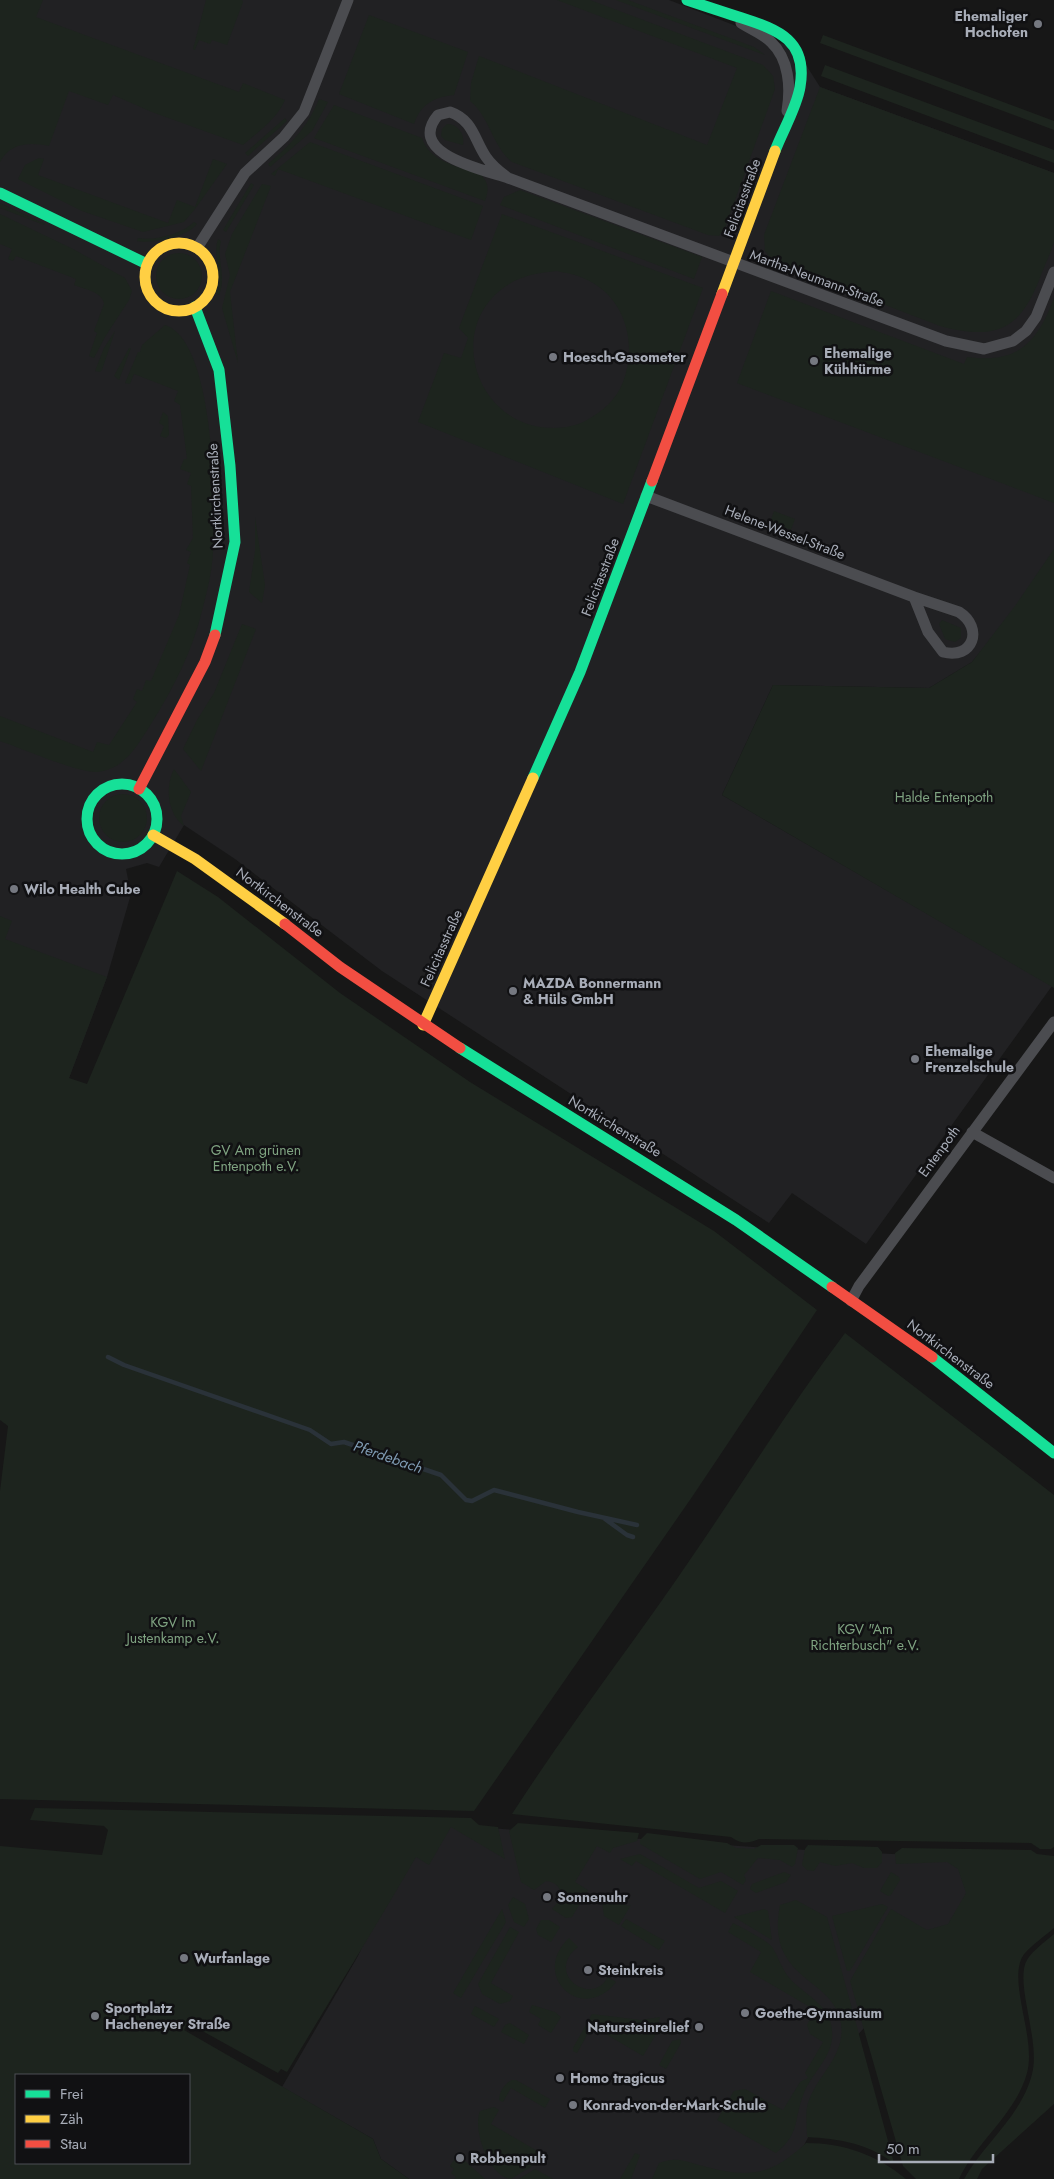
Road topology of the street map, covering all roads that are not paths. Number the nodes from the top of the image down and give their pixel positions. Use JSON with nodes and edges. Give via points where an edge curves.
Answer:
{"nodes":[{"id":1,"x":348,"y":0,"type":"edge"},
{"id":2,"x":687,"y":0,"type":"edge"},
{"id":3,"x":729,"y":15,"type":"junction"},
{"id":4,"x":783,"y":130,"type":"junction"},
{"id":5,"x":508,"y":178,"type":"junction"},
{"id":6,"x":0,"y":193,"type":"edge"},
{"id":7,"x":197,"y":248,"type":"junction"},
{"id":8,"x":734,"y":262,"type":"junction"},
{"id":9,"x":147,"y":264,"type":"junction"},
{"id":10,"x":1054,"y":272,"type":"edge"},
{"id":11,"x":195,"y":308,"type":"junction"},
{"id":12,"x":646,"y":496,"type":"junction"},
{"id":13,"x":914,"y":597,"type":"junction"},
{"id":14,"x":140,"y":789,"type":"junction"},
{"id":15,"x":153,"y":835,"type":"junction"},
{"id":16,"x":1054,"y":1022,"type":"edge"},
{"id":17,"x":423,"y":1025,"type":"junction"},
{"id":18,"x":972,"y":1132,"type":"junction"},
{"id":19,"x":1054,"y":1178,"type":"edge"},
{"id":20,"x":851,"y":1301,"type":"junction"},
{"id":21,"x":1054,"y":1453,"type":"edge"}],
"edges":[{"from":1,"to":7,"type":"street","via":[[304,112],[284,137],[246,173]]},
{"from":2,"to":3,"type":"main road"},
{"from":3,"to":4,"type":"street","name":"Felicitasstraße","via":[[771,42],[783,60],[788,72],[788,106]]},
{"from":3,"to":4,"type":"main road","name":"Felicitasstraße","via":[[769,27],[784,35],[797,51],[802,66],[800,89]]},
{"from":4,"to":8,"type":"main road","name":"Felicitasstraße"},
{"from":5,"to":5,"type":"street","name":"Martha-Neumann-Straße","via":[[490,162],[464,118],[450,112],[438,115],[430,134],[437,150]]},
{"from":5,"to":8,"type":"street","name":"Martha-Neumann-Straße"},
{"from":6,"to":9,"type":"main road"},
{"from":7,"to":9,"type":"main road","via":[[188,244],[168,244],[152,255]]},
{"from":7,"to":11,"type":"main road","via":[[210,263],[213,278],[210,293]]},
{"from":8,"to":10,"type":"street","name":"Martha-Neumann-Straße","via":[[946,341],[984,349],[1013,341],[1026,331],[1036,317]]},
{"from":8,"to":12,"type":"main road","name":"Felicitasstraße"},
{"from":9,"to":11,"type":"main road","via":[[145,284],[156,302],[175,311]]},
{"from":11,"to":14,"type":"main road","name":"Nortkirchenstraße","via":[[219,370],[235,542],[219,626],[205,662]]},
{"from":12,"to":13,"type":"street","name":"Helene-Wessel-Straße"},
{"from":12,"to":17,"type":"main road","name":"Felicitasstraße","via":[[580,672]]},
{"from":13,"to":13,"type":"street","name":"Helene-Wessel-Straße","via":[[928,632],[943,652],[956,654],[965,650],[973,636],[973,627],[964,615]]},
{"from":14,"to":15,"type":"main road","via":[[153,802],[156,811]]},
{"from":14,"to":15,"type":"main road","via":[[120,784],[103,790],[91,804],[90,830],[100,845],[116,853],[135,852],[144,847]]},
{"from":15,"to":17,"type":"main road","name":"Nortkirchenstraße","via":[[252,898],[340,968]]},
{"from":16,"to":18,"type":"street","name":"Entenpoth"},
{"from":17,"to":20,"type":"main road","name":"Nortkirchenstraße","via":[[687,1188]]},
{"from":18,"to":19,"type":"street"},
{"from":18,"to":20,"type":"street","name":"Entenpoth"},
{"from":20,"to":21,"type":"main road","name":"Nortkirchenstraße","via":[[952,1371]]}]}
